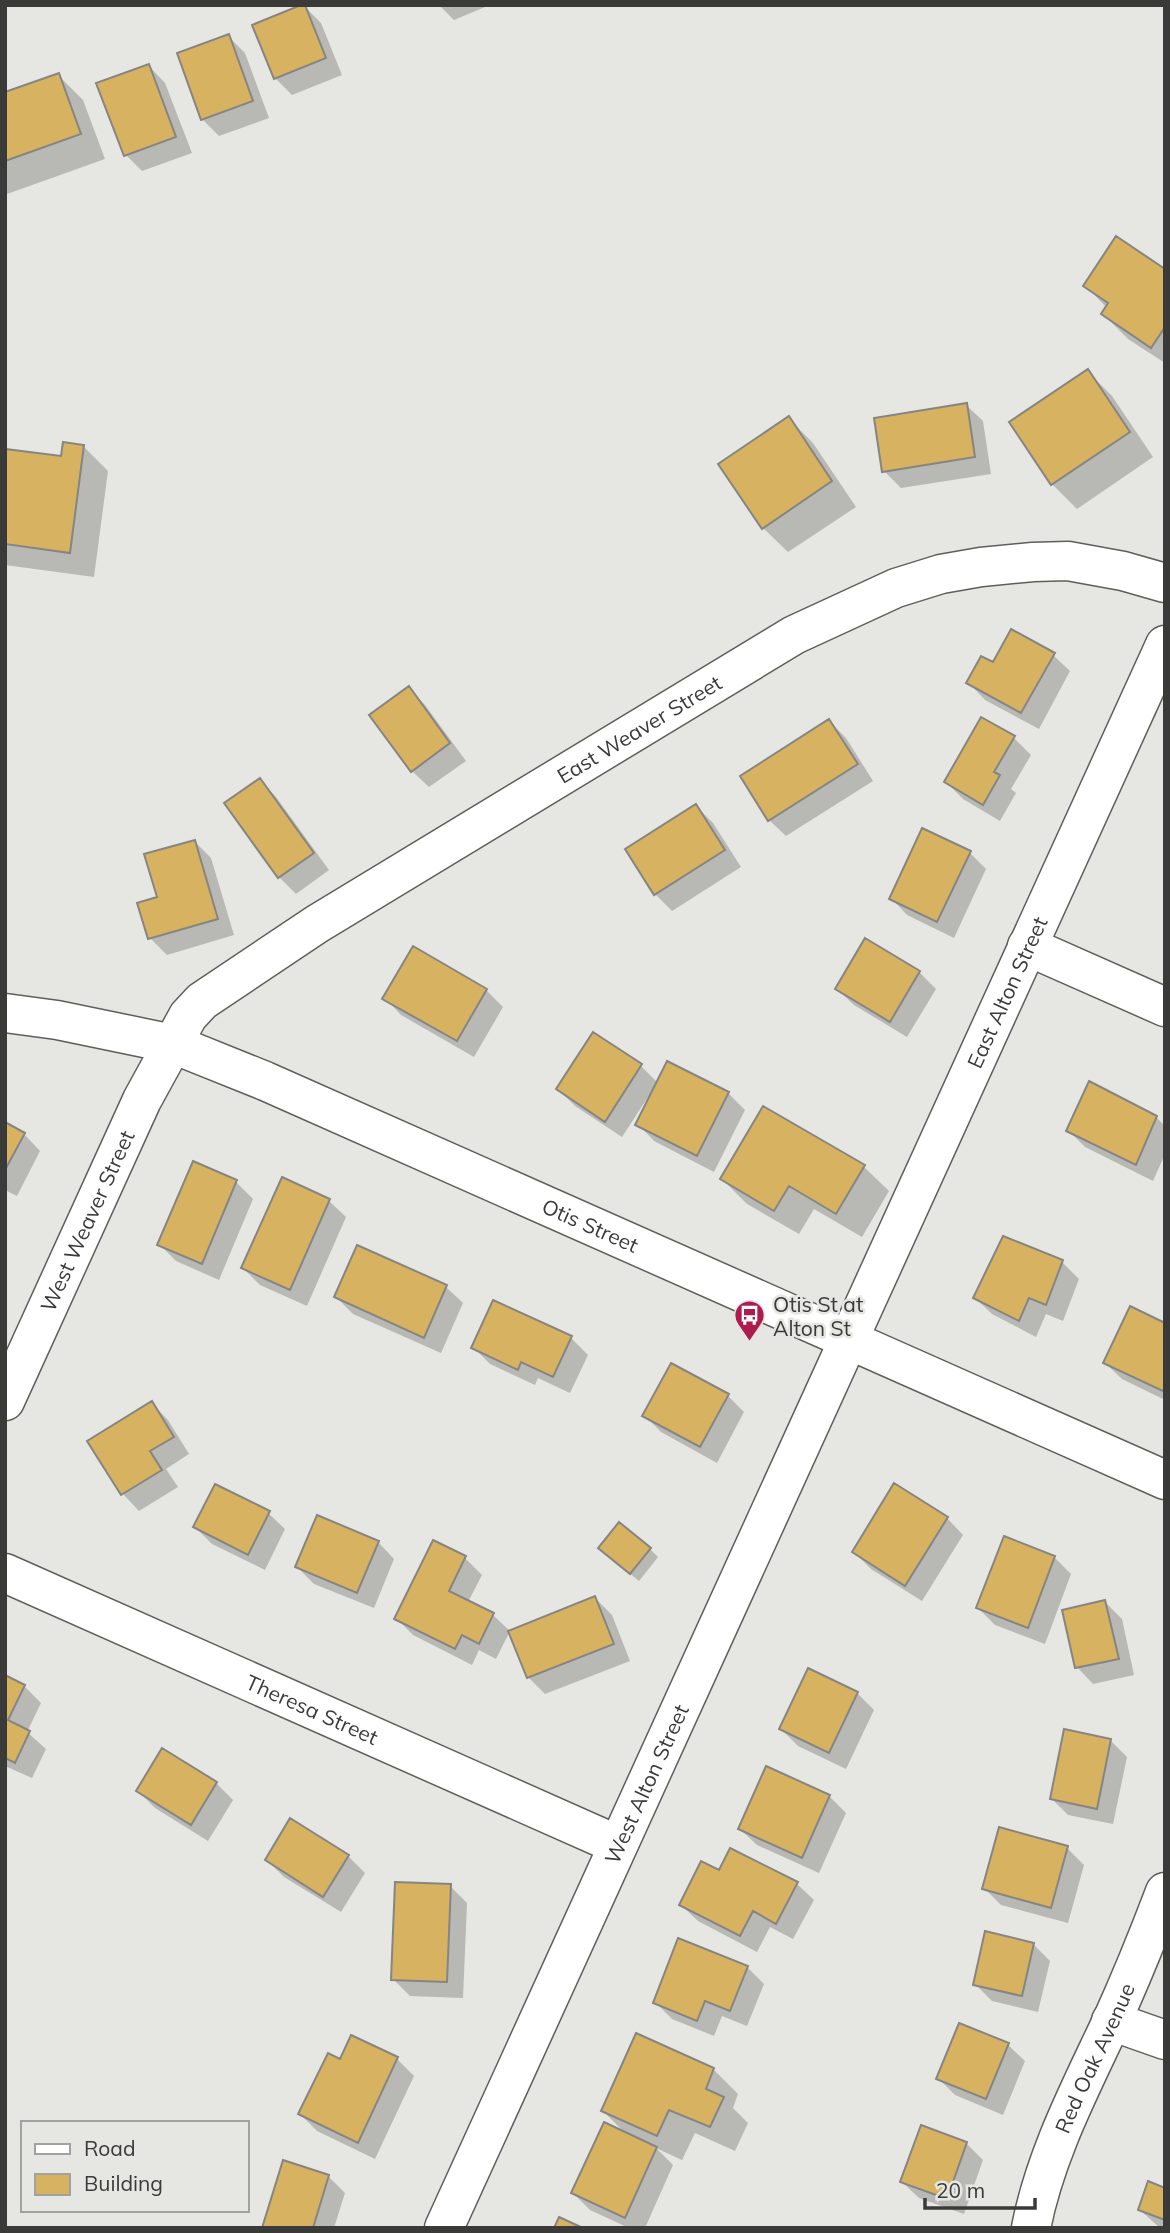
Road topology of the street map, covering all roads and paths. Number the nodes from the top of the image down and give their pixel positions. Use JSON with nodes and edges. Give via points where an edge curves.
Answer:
{"nodes":[{"id":1,"x":1165,"y":583,"type":"edge"},
{"id":2,"x":1165,"y":645,"type":"edge"},
{"id":3,"x":1027,"y":946,"type":"junction"},
{"id":4,"x":1165,"y":1007,"type":"edge"},
{"id":5,"x":5,"y":1013,"type":"edge"},
{"id":6,"x":173,"y":1044,"type":"junction"},
{"id":7,"x":848,"y":1339,"type":"junction"},
{"id":8,"x":5,"y":1401,"type":"edge"},
{"id":9,"x":1165,"y":1480,"type":"edge"},
{"id":10,"x":5,"y":1573,"type":"edge"},
{"id":11,"x":618,"y":1845,"type":"junction"},
{"id":12,"x":1165,"y":1892,"type":"edge"},
{"id":13,"x":1111,"y":2021,"type":"junction"},
{"id":14,"x":1165,"y":2040,"type":"edge"},
{"id":15,"x":444,"y":2228,"type":"edge"},
{"id":16,"x":1031,"y":2228,"type":"edge"}],
"edges":[{"from":1,"to":6,"type":"street","name":"East Weaver Street","via":[[1068,561],[981,567],[896,588],[794,635],[317,924],[202,1001]]},
{"from":2,"to":3,"type":"street","name":"East Alton Street"},
{"from":3,"to":4,"type":"street"},
{"from":3,"to":7,"type":"street","name":"East Alton Street"},
{"from":5,"to":6,"type":"street","name":"Otis Street"},
{"from":6,"to":7,"type":"street","name":"Otis Street"},
{"from":6,"to":8,"type":"street","name":"West Weaver Street","via":[[142,1100]]},
{"from":7,"to":9,"type":"street","name":"Otis Street"},
{"from":7,"to":11,"type":"street","name":"West Alton Street"},
{"from":10,"to":11,"type":"street","name":"Theresa Street"},
{"from":11,"to":15,"type":"street","name":"West Alton Street"},
{"from":12,"to":13,"type":"street","name":"Red Oak Avenue"},
{"from":13,"to":14,"type":"street"},
{"from":13,"to":16,"type":"street","name":"Red Oak Avenue","via":[[1062,2126]]}]}
